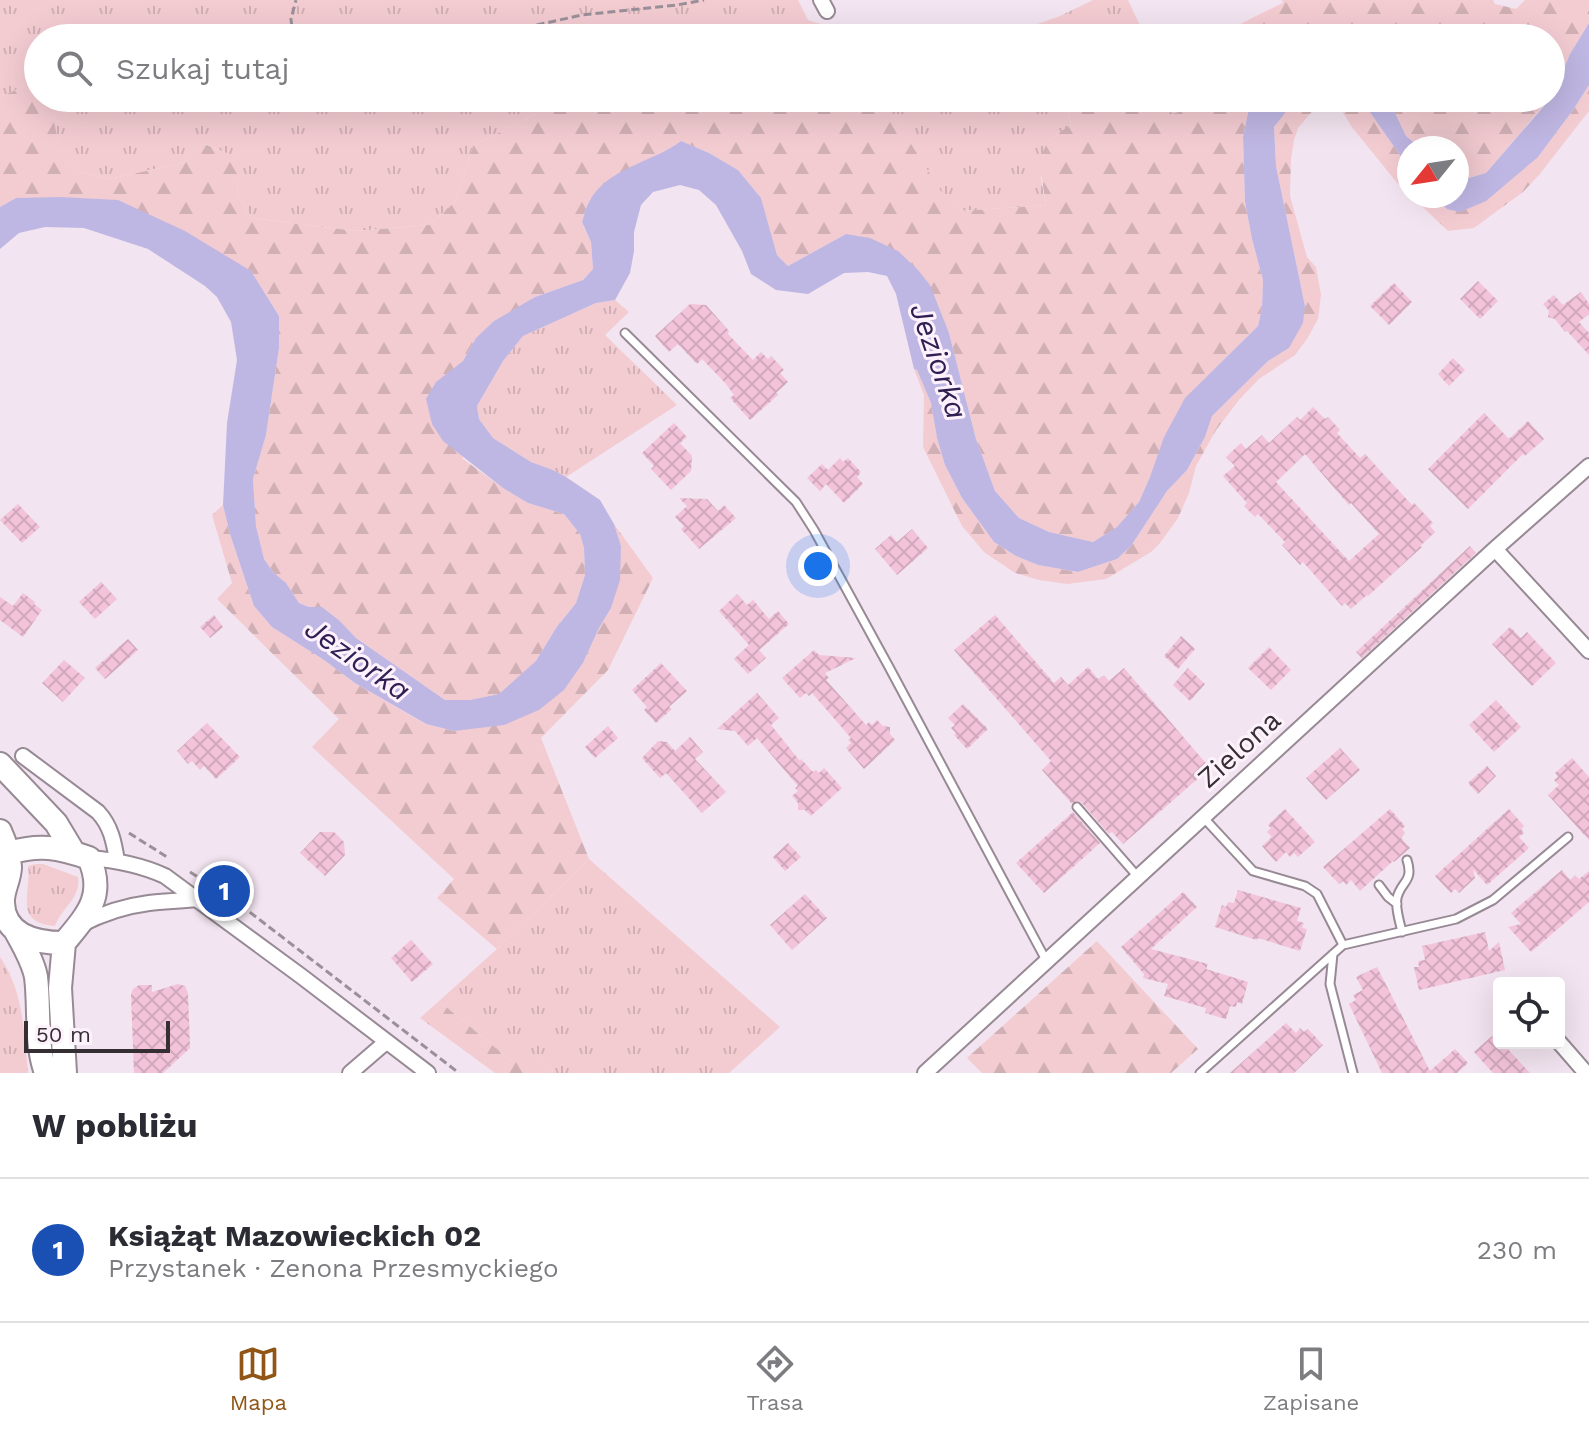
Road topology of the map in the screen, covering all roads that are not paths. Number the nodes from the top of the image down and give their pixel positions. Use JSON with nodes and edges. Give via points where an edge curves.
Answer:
{"nodes":[{"id":1,"x":625,"y":333,"type":"dead end"},
{"id":2,"x":1589,"y":466,"type":"edge"},
{"id":3,"x":1496,"y":548,"type":"junction"},
{"id":4,"x":1589,"y":651,"type":"edge"},
{"id":5,"x":23,"y":756,"type":"dead end"},
{"id":6,"x":0,"y":764,"type":"edge"},
{"id":7,"x":1077,"y":807,"type":"dead end"},
{"id":8,"x":1203,"y":817,"type":"junction"},
{"id":9,"x":0,"y":831,"type":"edge"},
{"id":10,"x":1568,"y":837,"type":"dead end"},
{"id":11,"x":8,"y":853,"type":"junction"},
{"id":12,"x":82,"y":856,"type":"junction"},
{"id":13,"x":1407,"y":860,"type":"dead end"},
{"id":14,"x":117,"y":861,"type":"junction"},
{"id":15,"x":1138,"y":877,"type":"junction"},
{"id":16,"x":1379,"y":885,"type":"dead end"},
{"id":17,"x":196,"y":899,"type":"junction"},
{"id":18,"x":1397,"y":904,"type":"junction"},
{"id":19,"x":80,"y":925,"type":"junction"},
{"id":20,"x":14,"y":929,"type":"junction"},
{"id":21,"x":1402,"y":932,"type":"junction"},
{"id":22,"x":64,"y":943,"type":"junction"},
{"id":23,"x":1343,"y":945,"type":"junction"},
{"id":24,"x":1333,"y":954,"type":"junction"},
{"id":25,"x":1047,"y":962,"type":"junction"},
{"id":26,"x":386,"y":1042,"type":"junction"},
{"id":27,"x":1565,"y":1049,"type":"edge"},
{"id":28,"x":46,"y":1073,"type":"edge"},
{"id":29,"x":65,"y":1073,"type":"edge"},
{"id":30,"x":350,"y":1073,"type":"edge"},
{"id":31,"x":428,"y":1073,"type":"edge"},
{"id":32,"x":925,"y":1073,"type":"edge"},
{"id":33,"x":1200,"y":1073,"type":"edge"},
{"id":34,"x":1353,"y":1073,"type":"edge"},
{"id":35,"x":1586,"y":1073,"type":"edge"}],
"edges":[{"from":1,"to":25,"type":"lane","via":[[796,502]]},
{"from":2,"to":3,"type":"street","name":"Zielona"},
{"from":3,"to":4,"type":"street"},
{"from":3,"to":8,"type":"street","name":"Zielona"},
{"from":5,"to":14,"type":"street","via":[[106,820]]},
{"from":6,"to":12,"type":"main road"},
{"from":7,"to":15,"type":"lane"},
{"from":8,"to":15,"type":"street","name":"Zielona"},
{"from":8,"to":23,"type":"lane","via":[[1253,871],[1317,894]]},
{"from":9,"to":11,"type":"main road"},
{"from":10,"to":21,"type":"lane","via":[[1493,900],[1456,919]]},
{"from":11,"to":12,"type":"main road","via":[[40,846]]},
{"from":11,"to":20,"type":"main road","via":[[3,902]]},
{"from":12,"to":14,"type":"street"},
{"from":12,"to":19,"type":"main road","via":[[96,873],[96,893]]},
{"from":13,"to":18,"type":"lane","via":[[1410,873]]},
{"from":14,"to":17,"type":"street","via":[[149,868]]},
{"from":15,"to":25,"type":"street","name":"Zielona"},
{"from":16,"to":18,"type":"lane"},
{"from":17,"to":19,"type":"street","via":[[136,905]]},
{"from":17,"to":26,"type":"street"},
{"from":18,"to":21,"type":"lane"},
{"from":19,"to":22,"type":"main road"},
{"from":20,"to":22,"type":"main road","via":[[34,941]]},
{"from":20,"to":28,"type":"main road","via":[[34,969]]},
{"from":21,"to":23,"type":"lane"},
{"from":22,"to":29,"type":"main road","via":[[60,988]]},
{"from":23,"to":24,"type":"lane"},
{"from":24,"to":33,"type":"lane"},
{"from":24,"to":34,"type":"lane","via":[[1330,984]]},
{"from":25,"to":32,"type":"street","name":"Zielona"},
{"from":26,"to":30,"type":"street"},
{"from":26,"to":31,"type":"street"},
{"from":27,"to":35,"type":"street"}]}
